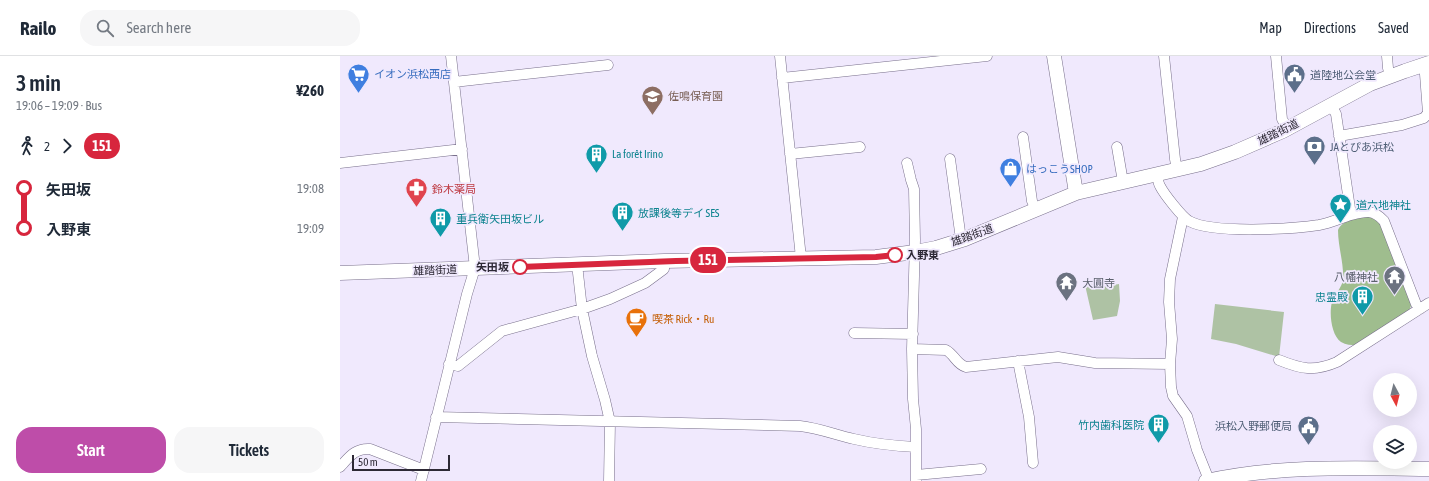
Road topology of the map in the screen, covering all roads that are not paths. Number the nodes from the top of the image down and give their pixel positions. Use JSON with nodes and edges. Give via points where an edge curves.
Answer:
{"nodes":[{"id":1,"x":451,"y":56,"type":"edge"},
{"id":2,"x":780,"y":56,"type":"edge"},
{"id":3,"x":987,"y":56,"type":"edge"},
{"id":4,"x":1054,"y":56,"type":"edge"},
{"id":5,"x":1164,"y":56,"type":"edge"},
{"id":6,"x":1276,"y":56,"type":"edge"},
{"id":7,"x":1387,"y":56,"type":"edge"},
{"id":8,"x":1426,"y":64,"type":"edge"},
{"id":9,"x":608,"y":65,"type":"dead end"},
{"id":10,"x":1390,"y":76,"type":"junction"},
{"id":11,"x":782,"y":78,"type":"junction"},
{"id":12,"x":454,"y":82,"type":"junction"},
{"id":13,"x":1331,"y":105,"type":"junction"},
{"id":14,"x":1429,"y":113,"type":"edge"},
{"id":15,"x":1287,"y":128,"type":"junction"},
{"id":16,"x":1339,"y":136,"type":"junction"},
{"id":17,"x":1024,"y":137,"type":"dead end"},
{"id":18,"x":860,"y":147,"type":"dead end"},
{"id":19,"x":1117,"y":147,"type":"dead end"},
{"id":20,"x":462,"y":149,"type":"junction"},
{"id":21,"x":790,"y":154,"type":"junction"},
{"id":22,"x":950,"y":159,"type":"dead end"},
{"id":23,"x":340,"y":163,"type":"edge"},
{"id":24,"x":907,"y":163,"type":"dead end"},
{"id":25,"x":1177,"y":170,"type":"junction"},
{"id":26,"x":1157,"y":174,"type":"junction"},
{"id":27,"x":1123,"y":182,"type":"junction"},
{"id":28,"x":1076,"y":193,"type":"junction"},
{"id":29,"x":1036,"y":210,"type":"junction"},
{"id":30,"x":1351,"y":215,"type":"junction"},
{"id":31,"x":1183,"y":216,"type":"junction"},
{"id":32,"x":962,"y":240,"type":"junction"},
{"id":33,"x":915,"y":252,"type":"junction"},
{"id":34,"x":801,"y":258,"type":"junction"},
{"id":35,"x":664,"y":261,"type":"junction"},
{"id":36,"x":577,"y":264,"type":"junction"},
{"id":37,"x":475,"y":268,"type":"junction"},
{"id":38,"x":340,"y":273,"type":"edge"},
{"id":39,"x":1429,"y":303,"type":"edge"},
{"id":40,"x":582,"y":309,"type":"junction"},
{"id":41,"x":1420,"y":309,"type":"junction"},
{"id":42,"x":854,"y":333,"type":"dead end"},
{"id":43,"x":913,"y":334,"type":"junction"},
{"id":44,"x":912,"y":349,"type":"junction"},
{"id":45,"x":1279,"y":360,"type":"dead end"},
{"id":46,"x":1018,"y":361,"type":"junction"},
{"id":47,"x":449,"y":364,"type":"junction"},
{"id":48,"x":1170,"y":364,"type":"junction"},
{"id":49,"x":436,"y":417,"type":"junction"},
{"id":50,"x":610,"y":422,"type":"junction"},
{"id":51,"x":916,"y":447,"type":"junction"},
{"id":52,"x":1033,"y":463,"type":"dead end"},
{"id":53,"x":340,"y":467,"type":"edge"},
{"id":54,"x":981,"y":469,"type":"dead end"},
{"id":55,"x":1429,"y":469,"type":"edge"},
{"id":56,"x":424,"y":470,"type":"junction"},
{"id":57,"x":916,"y":478,"type":"edge"},
{"id":58,"x":421,"y":481,"type":"edge"},
{"id":59,"x":609,"y":481,"type":"edge"},
{"id":60,"x":1207,"y":481,"type":"edge"}],
"edges":[{"from":1,"to":12,"type":"street"},
{"from":2,"to":11,"type":"street"},
{"from":3,"to":11,"type":"street"},
{"from":4,"to":28,"type":"street"},
{"from":5,"to":25,"type":"street"},
{"from":6,"to":15,"type":"street","via":[[1282,119]]},
{"from":7,"to":10,"type":"street"},
{"from":8,"to":10,"type":"street","name":"雄踏街道"},
{"from":8,"to":14,"type":"street","via":[[1424,74]]},
{"from":9,"to":12,"type":"street"},
{"from":10,"to":13,"type":"street","name":"雄踏街道"},
{"from":11,"to":21,"type":"street"},
{"from":12,"to":20,"type":"street"},
{"from":13,"to":15,"type":"street","name":"雄踏街道"},
{"from":13,"to":16,"type":"street","via":[[1336,114]]},
{"from":14,"to":16,"type":"street","via":[[1424,118],[1402,124]]},
{"from":15,"to":25,"type":"street","name":"雄踏街道","via":[[1235,152]]},
{"from":16,"to":30,"type":"street"},
{"from":17,"to":29,"type":"street","via":[[1032,201]]},
{"from":18,"to":21,"type":"street"},
{"from":19,"to":27,"type":"street"},
{"from":20,"to":23,"type":"street"},
{"from":20,"to":37,"type":"street"},
{"from":21,"to":34,"type":"street"},
{"from":22,"to":32,"type":"street"},
{"from":24,"to":33,"type":"street","via":[[914,189]]},
{"from":25,"to":26,"type":"street","name":"雄踏街道"},
{"from":26,"to":27,"type":"street","name":"雄踏街道"},
{"from":26,"to":31,"type":"street","via":[[1160,186]]},
{"from":27,"to":28,"type":"street","name":"雄踏街道"},
{"from":28,"to":29,"type":"street","name":"雄踏街道"},
{"from":29,"to":32,"type":"street","name":"雄踏街道"},
{"from":30,"to":31,"type":"street","via":[[1320,224],[1263,229],[1205,226]]},
{"from":30,"to":41,"type":"street","via":[[1369,211],[1378,214],[1384,221]]},
{"from":31,"to":48,"type":"street","via":[[1170,279]]},
{"from":32,"to":33,"type":"street","name":"雄踏街道"},
{"from":33,"to":34,"type":"street","name":"雄踏街道","via":[[876,257]]},
{"from":33,"to":43,"type":"street"},
{"from":34,"to":35,"type":"street","name":"雄踏街道"},
{"from":35,"to":36,"type":"street","name":"雄踏街道"},
{"from":35,"to":40,"type":"street","via":[[664,269],[645,283]]},
{"from":36,"to":37,"type":"street","name":"雄踏街道"},
{"from":36,"to":40,"type":"street"},
{"from":37,"to":38,"type":"street","name":"雄踏街道"},
{"from":37,"to":47,"type":"street"},
{"from":39,"to":41,"type":"street"},
{"from":40,"to":47,"type":"street","via":[[502,331],[458,366]]},
{"from":40,"to":50,"type":"street"},
{"from":41,"to":45,"type":"street","via":[[1327,367],[1304,368]]},
{"from":42,"to":43,"type":"street"},
{"from":43,"to":44,"type":"street"},
{"from":44,"to":46,"type":"street","via":[[946,350],[951,352],[961,365],[966,366]]},
{"from":44,"to":51,"type":"street"},
{"from":46,"to":48,"type":"street","via":[[1058,357],[1095,363]]},
{"from":46,"to":52,"type":"street","via":[[1029,417]]},
{"from":47,"to":49,"type":"street"},
{"from":48,"to":60,"type":"street","via":[[1170,387],[1187,416]]},
{"from":49,"to":50,"type":"street"},
{"from":49,"to":56,"type":"street"},
{"from":50,"to":51,"type":"street","via":[[808,427],[856,440]]},
{"from":50,"to":59,"type":"street"},
{"from":51,"to":57,"type":"street"},
{"from":53,"to":56,"type":"street","via":[[353,452],[370,449]]},
{"from":54,"to":57,"type":"street"},
{"from":55,"to":60,"type":"street","via":[[1312,468],[1263,472]]},
{"from":56,"to":58,"type":"street"}]}
